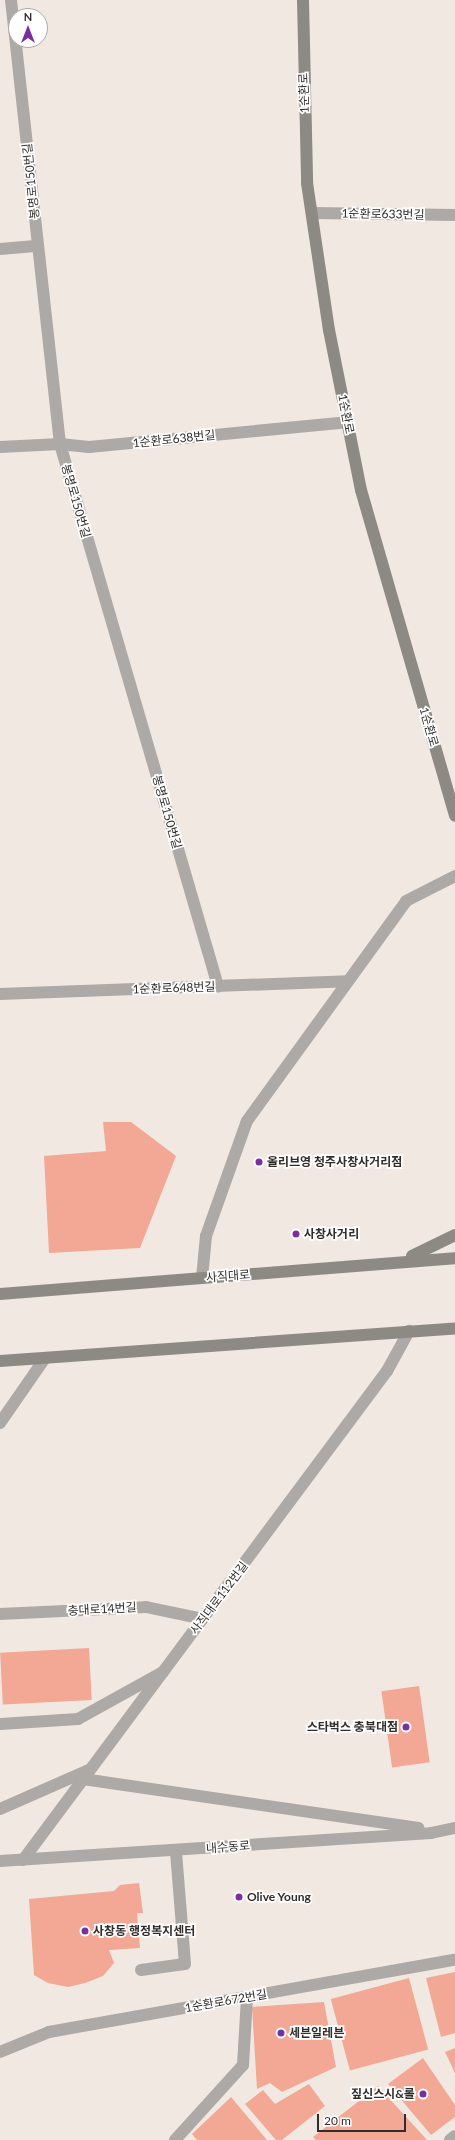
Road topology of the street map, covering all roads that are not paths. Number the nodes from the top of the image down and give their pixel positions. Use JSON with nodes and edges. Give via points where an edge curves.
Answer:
{"nodes":[{"id":1,"x":11,"y":0,"type":"edge"},
{"id":2,"x":303,"y":0,"type":"edge"},
{"id":3,"x":312,"y":213,"type":"junction"},
{"id":4,"x":455,"y":215,"type":"edge"},
{"id":5,"x":38,"y":246,"type":"junction"},
{"id":6,"x":0,"y":249,"type":"edge"},
{"id":7,"x":347,"y":422,"type":"junction"},
{"id":8,"x":60,"y":444,"type":"junction"},
{"id":9,"x":0,"y":447,"type":"edge"},
{"id":10,"x":451,"y":784,"type":"edge"},
{"id":11,"x":455,"y":816,"type":"edge"},
{"id":12,"x":455,"y":876,"type":"edge"},
{"id":13,"x":348,"y":981,"type":"junction"},
{"id":14,"x":218,"y":986,"type":"junction"},
{"id":15,"x":0,"y":994,"type":"edge"},
{"id":16,"x":455,"y":1235,"type":"edge"},
{"id":17,"x":455,"y":1258,"type":"edge"},
{"id":18,"x":373,"y":1264,"type":"junction"},
{"id":19,"x":202,"y":1278,"type":"junction"},
{"id":20,"x":0,"y":1294,"type":"edge"},
{"id":21,"x":455,"y":1328,"type":"edge"},
{"id":22,"x":409,"y":1331,"type":"junction"},
{"id":23,"x":45,"y":1358,"type":"junction"},
{"id":24,"x":0,"y":1361,"type":"edge"},
{"id":25,"x":0,"y":1423,"type":"edge"},
{"id":26,"x":0,"y":1614,"type":"edge"},
{"id":27,"x":203,"y":1619,"type":"junction"},
{"id":28,"x":163,"y":1672,"type":"junction"},
{"id":29,"x":0,"y":1724,"type":"edge"},
{"id":30,"x":87,"y":1774,"type":"junction"},
{"id":31,"x":0,"y":1809,"type":"edge"},
{"id":32,"x":455,"y":1828,"type":"edge"},
{"id":33,"x":438,"y":1831,"type":"junction"},
{"id":34,"x":176,"y":1851,"type":"junction"},
{"id":35,"x":23,"y":1860,"type":"junction"},
{"id":36,"x":0,"y":1861,"type":"edge"},
{"id":37,"x":455,"y":1960,"type":"edge"},
{"id":38,"x":141,"y":1970,"type":"dead end"},
{"id":39,"x":247,"y":1997,"type":"junction"},
{"id":40,"x":0,"y":2052,"type":"edge"},
{"id":41,"x":455,"y":2136,"type":"edge"},
{"id":42,"x":175,"y":2140,"type":"edge"},
{"id":43,"x":450,"y":2140,"type":"edge"}],
"edges":[{"from":1,"to":5,"type":"street","name":"봉명로150번길"},
{"from":2,"to":3,"type":"main road","name":"1순환로","via":[[307,183]]},
{"from":3,"to":4,"type":"street","name":"1순환로633번길"},
{"from":3,"to":7,"type":"main road","name":"1순환로"},
{"from":5,"to":6,"type":"street"},
{"from":5,"to":8,"type":"street","name":"봉명로150번길"},
{"from":7,"to":8,"type":"street","name":"1순환로638번길","via":[[89,447]]},
{"from":7,"to":10,"type":"main road","name":"1순환로","via":[[361,490]]},
{"from":8,"to":9,"type":"street","name":"1순환로638번길"},
{"from":8,"to":14,"type":"street","name":"봉명로150번길"},
{"from":10,"to":11,"type":"main road","name":"1순환로"},
{"from":12,"to":13,"type":"street","via":[[406,901]]},
{"from":13,"to":14,"type":"street","name":"1순환로648번길"},
{"from":13,"to":19,"type":"street","via":[[247,1121],[206,1236]]},
{"from":14,"to":15,"type":"street","name":"1순환로648번길"},
{"from":16,"to":18,"type":"main road","via":[[421,1254]]},
{"from":17,"to":18,"type":"main road","name":"사직대로"},
{"from":18,"to":19,"type":"main road","name":"사직대로"},
{"from":19,"to":20,"type":"main road","name":"사직대로"},
{"from":21,"to":22,"type":"main road"},
{"from":22,"to":23,"type":"main road"},
{"from":22,"to":27,"type":"street","name":"사직대로112번길","via":[[388,1371]]},
{"from":23,"to":24,"type":"main road"},
{"from":23,"to":25,"type":"street"},
{"from":26,"to":27,"type":"street","name":"충대로14번길","via":[[146,1607]]},
{"from":27,"to":28,"type":"street","name":"사직대로112번길"},
{"from":28,"to":29,"type":"street","via":[[78,1719]]},
{"from":28,"to":30,"type":"street","name":"사직대로112번길"},
{"from":30,"to":31,"type":"street"},
{"from":30,"to":33,"type":"street"},
{"from":30,"to":35,"type":"street","name":"사직대로112번길"},
{"from":32,"to":33,"type":"street","name":"내수동로"},
{"from":33,"to":34,"type":"street","name":"내수동로"},
{"from":34,"to":35,"type":"street","name":"내수동로"},
{"from":34,"to":38,"type":"street","via":[[185,1964]]},
{"from":35,"to":36,"type":"street","name":"내수동로"},
{"from":37,"to":39,"type":"street","name":"1순환로672번길"},
{"from":39,"to":40,"type":"street","name":"1순환로672번길","via":[[49,2032]]},
{"from":39,"to":42,"type":"street","via":[[243,2065]]},
{"from":41,"to":43,"type":"street"}]}
